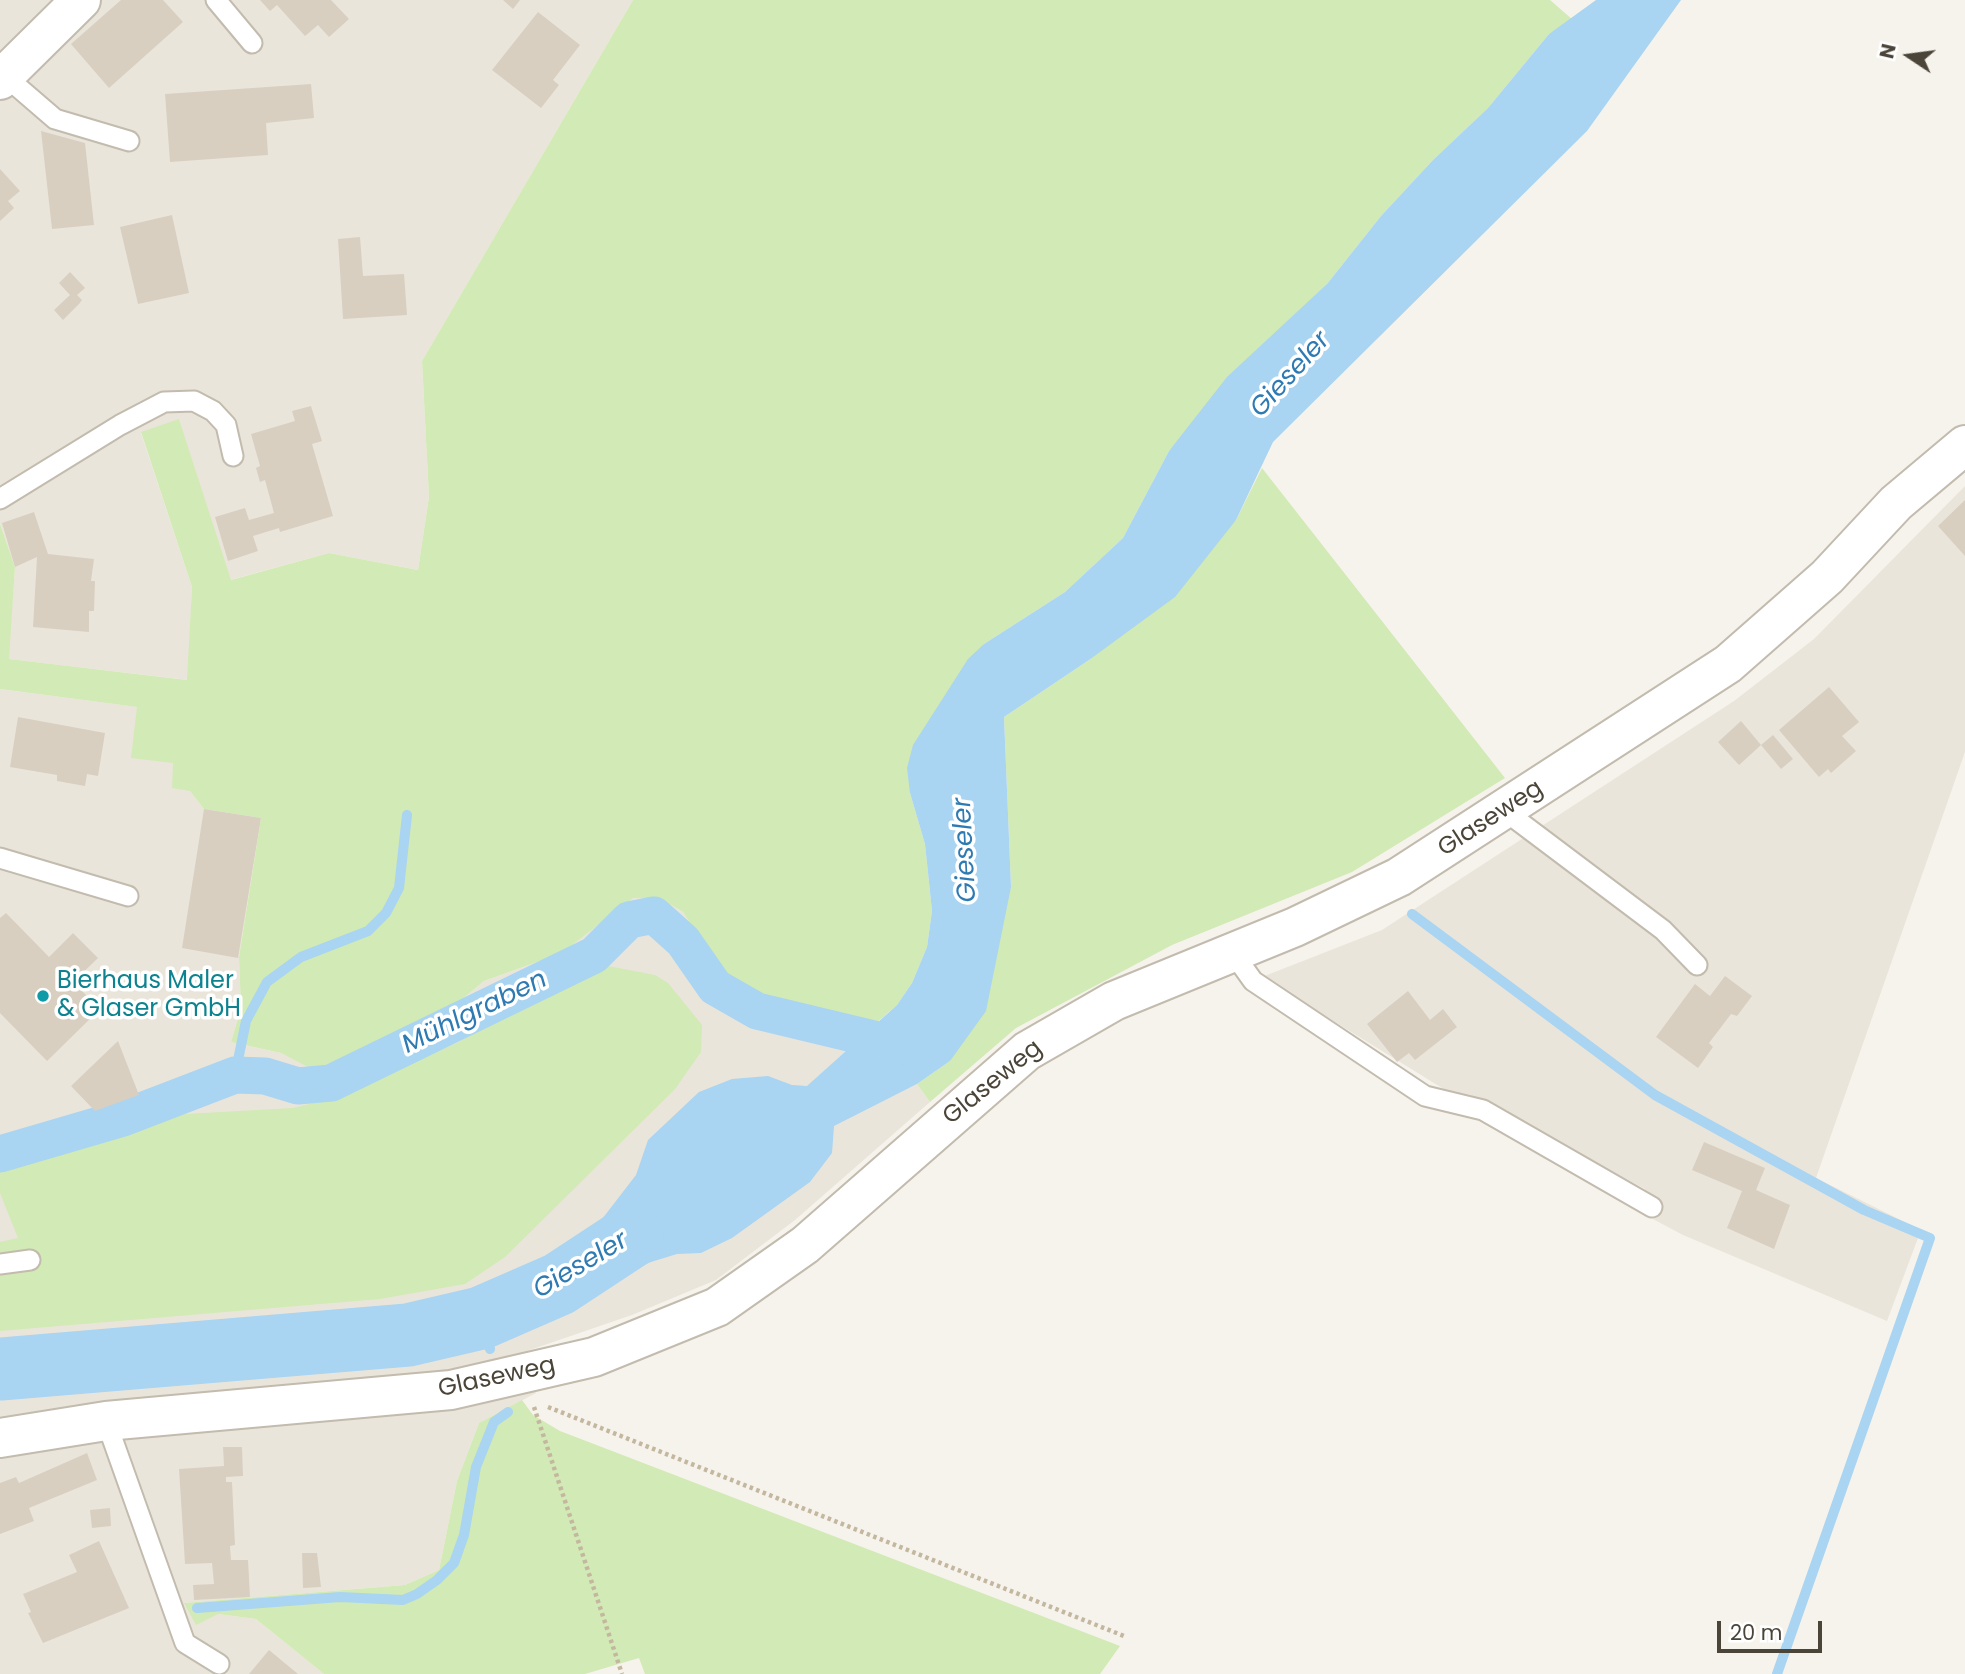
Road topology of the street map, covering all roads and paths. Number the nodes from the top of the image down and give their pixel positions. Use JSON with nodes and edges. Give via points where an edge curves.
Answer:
{"nodes":[{"id":1,"x":81,"y":0,"type":"edge"},
{"id":2,"x":216,"y":0,"type":"edge"},
{"id":3,"x":252,"y":43,"type":"dead end"},
{"id":4,"x":2,"y":78,"type":"edge"},
{"id":5,"x":129,"y":141,"type":"dead end"},
{"id":6,"x":1965,"y":445,"type":"edge"},
{"id":7,"x":233,"y":456,"type":"dead end"},
{"id":8,"x":0,"y":499,"type":"edge"},
{"id":9,"x":1505,"y":811,"type":"junction"},
{"id":10,"x":0,"y":858,"type":"edge"},
{"id":11,"x":128,"y":896,"type":"dead end"},
{"id":12,"x":1233,"y":953,"type":"junction"},
{"id":13,"x":1697,"y":965,"type":"dead end"},
{"id":14,"x":1652,"y":1207,"type":"dead end"},
{"id":15,"x":30,"y":1260,"type":"dead end"},
{"id":16,"x":0,"y":1264,"type":"edge"},
{"id":17,"x":521,"y":1374,"type":"junction"},
{"id":18,"x":106,"y":1421,"type":"junction"},
{"id":19,"x":0,"y":1438,"type":"edge"},
{"id":20,"x":1124,"y":1636,"type":"dead end"},
{"id":21,"x":219,"y":1664,"type":"dead end"},
{"id":22,"x":622,"y":1674,"type":"edge"}],
"edges":[{"from":1,"to":4,"type":"street"},
{"from":2,"to":3,"type":"lane"},
{"from":4,"to":5,"type":"lane","via":[[55,119]]},
{"from":6,"to":9,"type":"street","name":"Glaseweg","via":[[1896,503],[1827,578],[1728,664]]},
{"from":7,"to":8,"type":"lane","via":[[226,425],[212,411],[194,401],[164,402]]},
{"from":9,"to":12,"type":"street","name":"Glaseweg","via":[[1399,877]]},
{"from":9,"to":13,"type":"lane","via":[[1662,930]]},
{"from":10,"to":11,"type":"lane"},
{"from":12,"to":14,"type":"lane","via":[[1253,981],[1425,1096],[1483,1111]]},
{"from":12,"to":17,"type":"street","name":"Glaseweg","via":[[1114,1001],[1027,1051],[805,1245],[717,1307],[594,1357]]},
{"from":15,"to":16,"type":"lane"},
{"from":17,"to":18,"type":"street","name":"Glaseweg","via":[[451,1390]]},
{"from":17,"to":20,"type":"path","via":[[536,1397],[553,1411]]},
{"from":17,"to":22,"type":"path","via":[[548,1443]]},
{"from":18,"to":19,"type":"street","name":"Glaseweg"},
{"from":18,"to":21,"type":"lane","via":[[186,1643]]}]}
